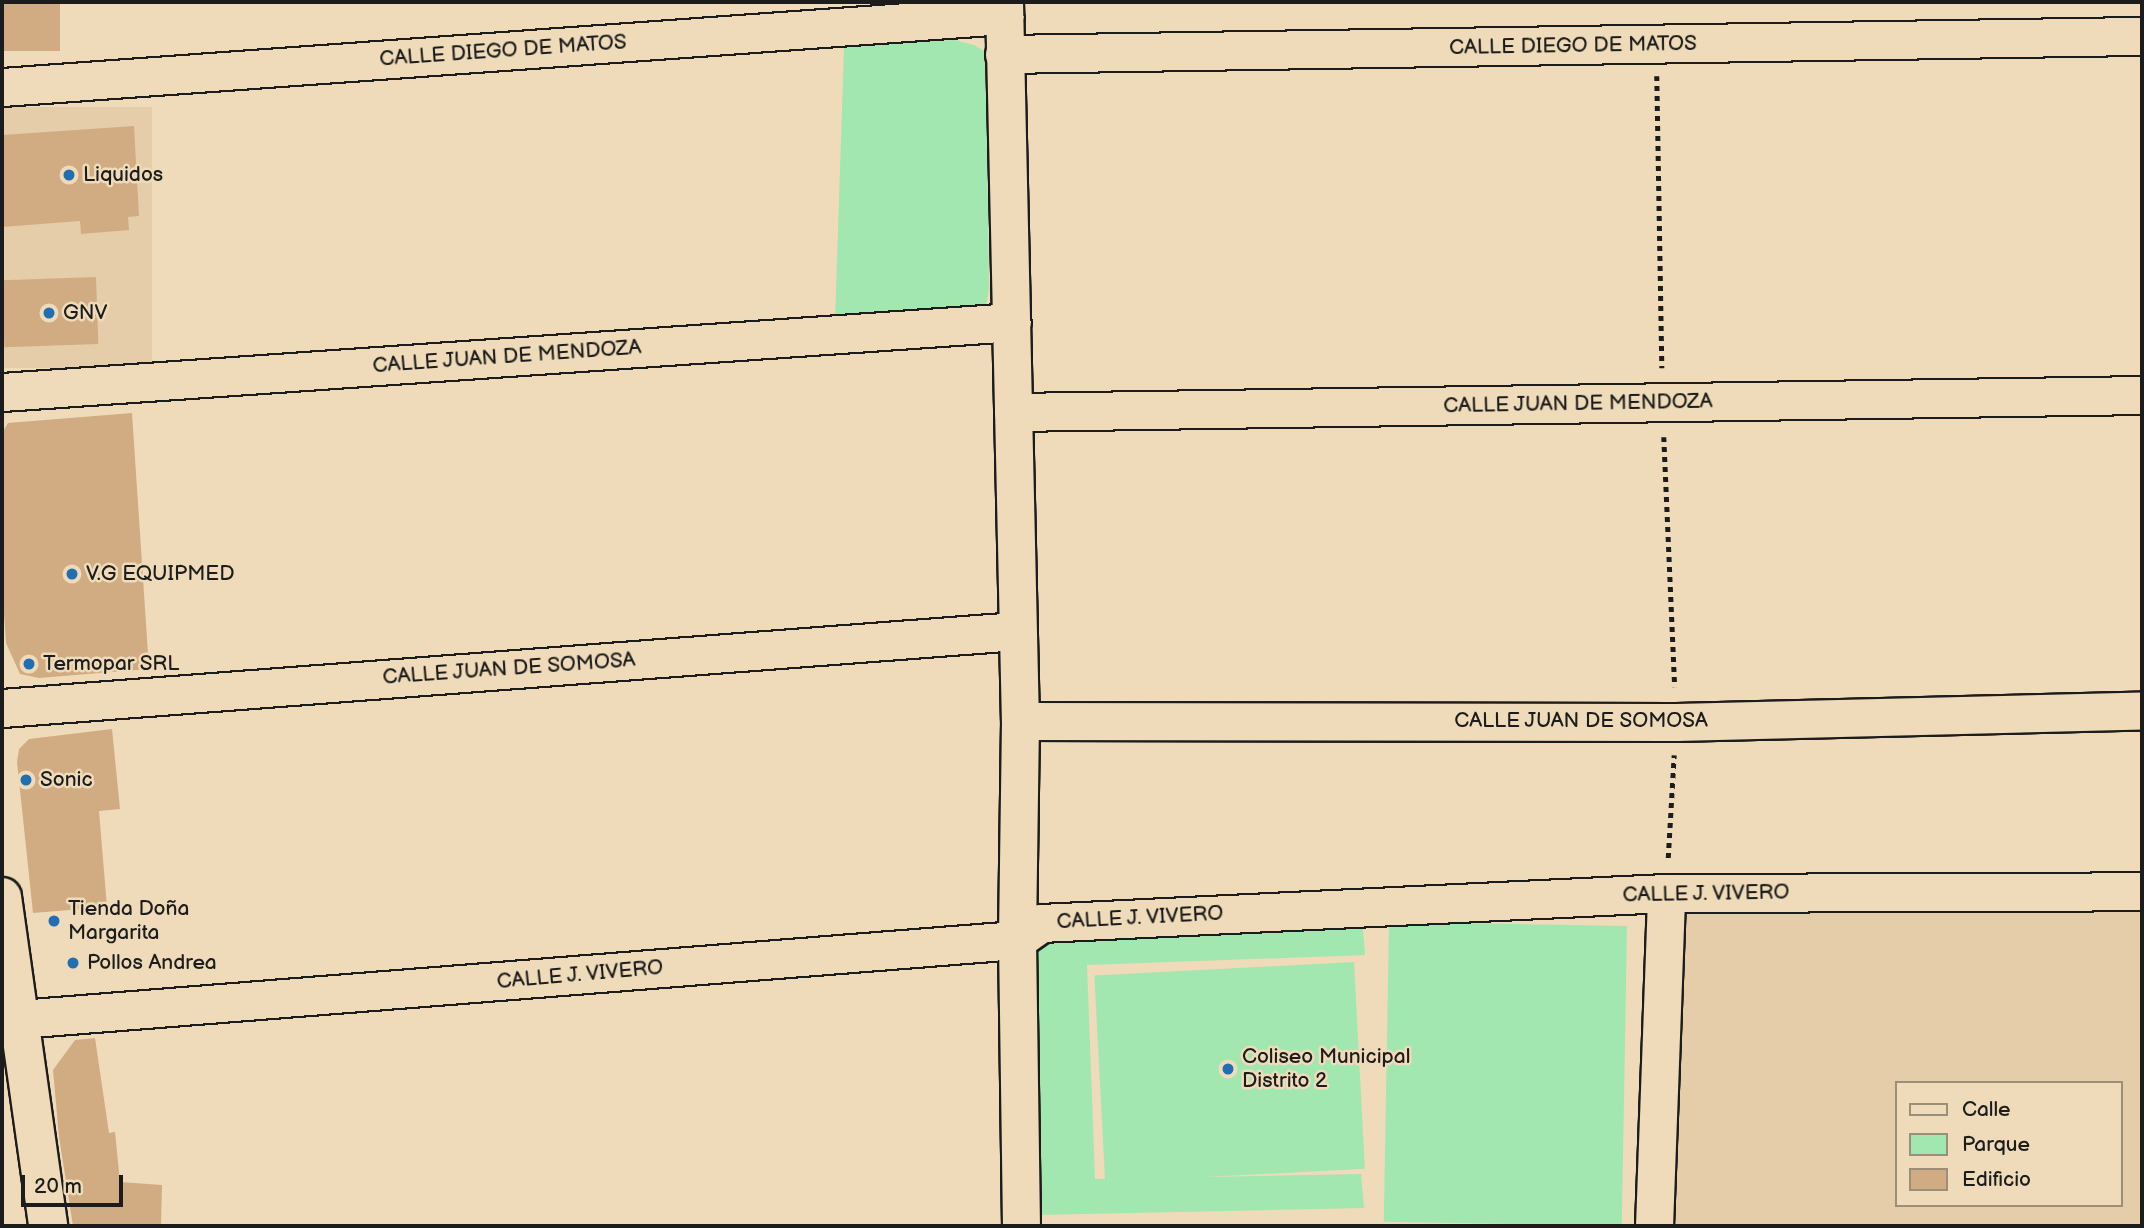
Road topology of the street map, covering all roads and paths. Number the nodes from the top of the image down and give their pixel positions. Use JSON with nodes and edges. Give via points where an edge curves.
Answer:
{"nodes":[{"id":1,"x":1004,"y":8,"type":"edge"},
{"id":2,"x":2142,"y":36,"type":"edge"},
{"id":3,"x":1657,"y":45,"type":"junction"},
{"id":4,"x":1004,"y":54,"type":"junction"},
{"id":5,"x":2,"y":87,"type":"edge"},
{"id":6,"x":1012,"y":322,"type":"junction"},
{"id":7,"x":2,"y":392,"type":"edge"},
{"id":8,"x":2142,"y":395,"type":"edge"},
{"id":9,"x":1662,"y":403,"type":"junction"},
{"id":10,"x":1013,"y":412,"type":"junction"},
{"id":11,"x":1017,"y":631,"type":"junction"},
{"id":12,"x":2,"y":708,"type":"edge"},
{"id":13,"x":2142,"y":711,"type":"edge"},
{"id":14,"x":1020,"y":721,"type":"junction"},
{"id":15,"x":1676,"y":722,"type":"junction"},
{"id":16,"x":2142,"y":891,"type":"edge"},
{"id":17,"x":1666,"y":893,"type":"junction"},
{"id":18,"x":2,"y":897,"type":"edge"},
{"id":19,"x":1017,"y":940,"type":"junction"},
{"id":20,"x":19,"y":1019,"type":"junction"},
{"id":21,"x":48,"y":1226,"type":"edge"},
{"id":22,"x":1021,"y":1226,"type":"edge"},
{"id":23,"x":1654,"y":1226,"type":"edge"}],
"edges":[{"from":1,"to":4,"type":"street"},
{"from":1,"to":5,"type":"street","name":"CALLE DIEGO DE MATOS"},
{"from":2,"to":3,"type":"street","name":"CALLE DIEGO DE MATOS"},
{"from":3,"to":4,"type":"street","name":"CALLE DIEGO DE MATOS"},
{"from":3,"to":9,"type":"path"},
{"from":4,"to":6,"type":"street"},
{"from":6,"to":7,"type":"street","name":"CALLE JUAN DE MENDOZA"},
{"from":6,"to":10,"type":"street"},
{"from":8,"to":9,"type":"street","name":"CALLE JUAN DE MENDOZA"},
{"from":9,"to":10,"type":"street","name":"CALLE JUAN DE MENDOZA"},
{"from":9,"to":15,"type":"path"},
{"from":10,"to":11,"type":"street"},
{"from":11,"to":12,"type":"street","name":"CALLE JUAN DE SOMOSA"},
{"from":11,"to":14,"type":"street"},
{"from":13,"to":15,"type":"street","name":"CALLE JUAN DE SOMOSA"},
{"from":14,"to":15,"type":"street","name":"CALLE JUAN DE SOMOSA"},
{"from":14,"to":19,"type":"street"},
{"from":15,"to":17,"type":"path"},
{"from":16,"to":17,"type":"street","name":"CALLE J. VIVERO"},
{"from":17,"to":19,"type":"street","name":"CALLE J. VIVERO","via":[[1041,923]]},
{"from":17,"to":23,"type":"street"},
{"from":18,"to":20,"type":"main road"},
{"from":19,"to":20,"type":"street","name":"CALLE J. VIVERO"},
{"from":19,"to":22,"type":"street"},
{"from":20,"to":21,"type":"main road"}]}
